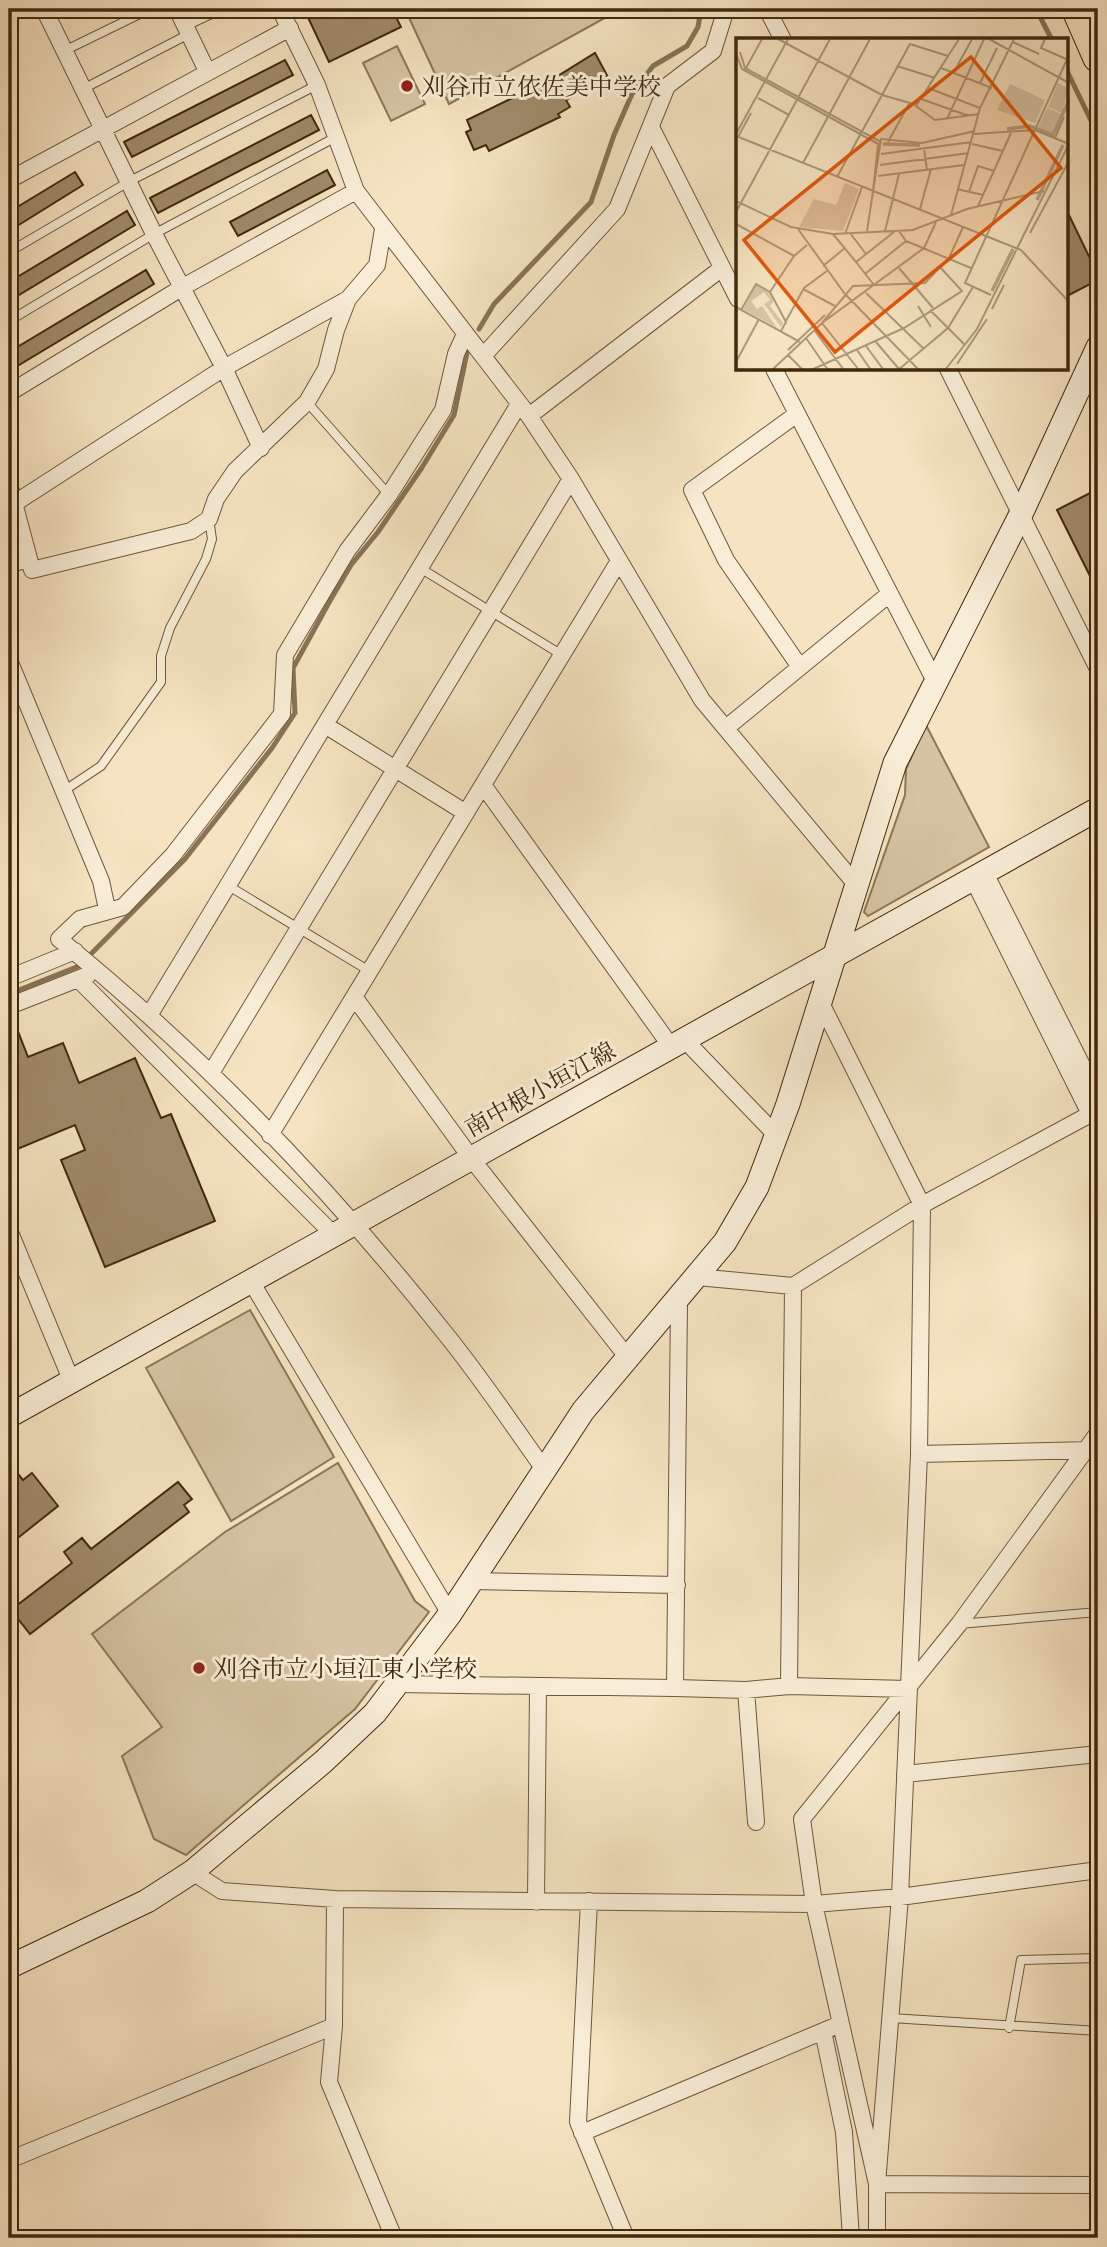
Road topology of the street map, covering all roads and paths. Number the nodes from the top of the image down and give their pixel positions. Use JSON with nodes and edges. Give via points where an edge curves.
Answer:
{"nodes":[{"id":1,"x":150,"y":9,"type":"edge"},
{"id":2,"x":177,"y":9,"type":"edge"},
{"id":3,"x":222,"y":9,"type":"edge"},
{"id":4,"x":280,"y":9,"type":"edge"},
{"id":5,"x":726,"y":9,"type":"edge"},
{"id":6,"x":767,"y":9,"type":"edge"},
{"id":7,"x":1077,"y":9,"type":"edge"},
{"id":8,"x":50,"y":11,"type":"edge"},
{"id":9,"x":290,"y":28,"type":"junction"},
{"id":10,"x":188,"y":30,"type":"junction"},
{"id":11,"x":782,"y":38,"type":"edge"},
{"id":12,"x":64,"y":51,"type":"junction"},
{"id":13,"x":1098,"y":57,"type":"edge"},
{"id":14,"x":207,"y":71,"type":"junction"},
{"id":15,"x":317,"y":85,"type":"junction"},
{"id":16,"x":83,"y":89,"type":"junction"},
{"id":17,"x":103,"y":127,"type":"junction"},
{"id":18,"x":651,"y":127,"type":"junction"},
{"id":19,"x":336,"y":137,"type":"junction"},
{"id":20,"x":10,"y":177,"type":"edge"},
{"id":21,"x":130,"y":181,"type":"junction"},
{"id":22,"x":356,"y":191,"type":"junction"},
{"id":23,"x":383,"y":229,"type":"junction"},
{"id":24,"x":154,"y":234,"type":"junction"},
{"id":25,"x":9,"y":252,"type":"edge"},
{"id":26,"x":722,"y":268,"type":"junction"},
{"id":27,"x":183,"y":287,"type":"junction"},
{"id":28,"x":736,"y":295,"type":"edge"},
{"id":29,"x":348,"y":299,"type":"junction"},
{"id":30,"x":9,"y":321,"type":"edge"},
{"id":31,"x":465,"y":334,"type":"junction"},
{"id":32,"x":1098,"y":348,"type":"edge"},
{"id":33,"x":484,"y":355,"type":"junction"},
{"id":34,"x":224,"y":368,"type":"junction"},
{"id":35,"x":775,"y":371,"type":"edge"},
{"id":36,"x":949,"y":371,"type":"edge"},
{"id":37,"x":9,"y":393,"type":"edge"},
{"id":38,"x":307,"y":402,"type":"junction"},
{"id":39,"x":524,"y":410,"type":"junction"},
{"id":40,"x":797,"y":414,"type":"junction"},
{"id":41,"x":261,"y":448,"type":"junction"},
{"id":42,"x":571,"y":479,"type":"junction"},
{"id":43,"x":9,"y":484,"type":"edge"},
{"id":44,"x":389,"y":495,"type":"junction"},
{"id":45,"x":15,"y":503,"type":"junction"},
{"id":46,"x":1021,"y":514,"type":"junction"},
{"id":47,"x":209,"y":519,"type":"junction"},
{"id":48,"x":28,"y":557,"type":"junction"},
{"id":49,"x":619,"y":561,"type":"junction"},
{"id":50,"x":9,"y":566,"type":"edge"},
{"id":51,"x":420,"y":568,"type":"junction"},
{"id":52,"x":888,"y":595,"type":"junction"},
{"id":53,"x":493,"y":611,"type":"junction"},
{"id":54,"x":562,"y":655,"type":"junction"},
{"id":55,"x":9,"y":660,"type":"edge"},
{"id":56,"x":800,"y":667,"type":"junction"},
{"id":57,"x":1098,"y":669,"type":"edge"},
{"id":58,"x":937,"y":685,"type":"junction"},
{"id":59,"x":325,"y":725,"type":"junction"},
{"id":60,"x":726,"y":728,"type":"junction"},
{"id":61,"x":396,"y":770,"type":"junction"},
{"id":62,"x":482,"y":785,"type":"junction"},
{"id":63,"x":65,"y":790,"type":"junction"},
{"id":64,"x":1098,"y":809,"type":"edge"},
{"id":65,"x":466,"y":813,"type":"junction"},
{"id":66,"x":979,"y":876,"type":"junction"},
{"id":67,"x":227,"y":885,"type":"junction"},
{"id":68,"x":858,"y":887,"type":"junction"},
{"id":69,"x":107,"y":909,"type":"junction"},
{"id":70,"x":299,"y":928,"type":"junction"},
{"id":71,"x":76,"y":952,"type":"junction"},
{"id":72,"x":832,"y":958,"type":"junction"},
{"id":73,"x":97,"y":967,"type":"junction"},
{"id":74,"x":371,"y":972,"type":"junction"},
{"id":75,"x":9,"y":978,"type":"edge"},
{"id":76,"x":78,"y":979,"type":"junction"},
{"id":77,"x":355,"y":998,"type":"junction"},
{"id":78,"x":821,"y":1003,"type":"junction"},
{"id":79,"x":9,"y":1006,"type":"edge"},
{"id":80,"x":150,"y":1014,"type":"junction"},
{"id":81,"x":676,"y":1042,"type":"junction"},
{"id":82,"x":211,"y":1073,"type":"junction"},
{"id":83,"x":1098,"y":1097,"type":"edge"},
{"id":84,"x":1094,"y":1112,"type":"edge"},
{"id":85,"x":270,"y":1135,"type":"junction"},
{"id":86,"x":777,"y":1136,"type":"junction"},
{"id":87,"x":471,"y":1158,"type":"junction"},
{"id":88,"x":922,"y":1205,"type":"junction"},
{"id":89,"x":356,"y":1225,"type":"junction"},
{"id":90,"x":9,"y":1230,"type":"edge"},
{"id":91,"x":336,"y":1237,"type":"junction"},
{"id":92,"x":697,"y":1277,"type":"junction"},
{"id":93,"x":252,"y":1283,"type":"junction"},
{"id":94,"x":793,"y":1286,"type":"junction"},
{"id":95,"x":679,"y":1300,"type":"junction"},
{"id":96,"x":628,"y":1358,"type":"junction"},
{"id":97,"x":72,"y":1382,"type":"junction"},
{"id":98,"x":9,"y":1416,"type":"edge"},
{"id":99,"x":1098,"y":1433,"type":"edge"},
{"id":100,"x":1093,"y":1450,"type":"edge"},
{"id":101,"x":919,"y":1454,"type":"junction"},
{"id":102,"x":544,"y":1469,"type":"junction"},
{"id":103,"x":471,"y":1581,"type":"junction"},
{"id":104,"x":677,"y":1585,"type":"junction"},
{"id":105,"x":1098,"y":1612,"type":"edge"},
{"id":106,"x":450,"y":1614,"type":"junction"},
{"id":107,"x":959,"y":1624,"type":"junction"},
{"id":108,"x":397,"y":1684,"type":"junction"},
{"id":109,"x":538,"y":1686,"type":"junction"},
{"id":110,"x":789,"y":1686,"type":"junction"},
{"id":111,"x":675,"y":1688,"type":"junction"},
{"id":112,"x":908,"y":1689,"type":"junction"},
{"id":113,"x":746,"y":1690,"type":"junction"},
{"id":114,"x":1098,"y":1754,"type":"edge"},
{"id":115,"x":905,"y":1774,"type":"junction"},
{"id":116,"x":757,"y":1822,"type":"dead end"},
{"id":117,"x":1098,"y":1870,"type":"edge"},
{"id":118,"x":192,"y":1872,"type":"junction"},
{"id":119,"x":900,"y":1897,"type":"junction"},
{"id":120,"x":335,"y":1899,"type":"junction"},
{"id":121,"x":589,"y":1901,"type":"junction"},
{"id":122,"x":536,"y":1902,"type":"junction"},
{"id":123,"x":814,"y":1903,"type":"junction"},
{"id":124,"x":1098,"y":1958,"type":"edge"},
{"id":125,"x":9,"y":1966,"type":"edge"},
{"id":126,"x":891,"y":2018,"type":"junction"},
{"id":127,"x":840,"y":2024,"type":"junction"},
{"id":128,"x":334,"y":2026,"type":"junction"},
{"id":129,"x":1009,"y":2028,"type":"junction"},
{"id":130,"x":823,"y":2031,"type":"junction"},
{"id":131,"x":1098,"y":2031,"type":"edge"},
{"id":132,"x":582,"y":2133,"type":"junction"},
{"id":133,"x":9,"y":2160,"type":"edge"},
{"id":134,"x":877,"y":2184,"type":"junction"},
{"id":135,"x":1098,"y":2185,"type":"edge"},
{"id":136,"x":394,"y":2238,"type":"edge"},
{"id":137,"x":626,"y":2238,"type":"edge"},
{"id":138,"x":851,"y":2238,"type":"edge"},
{"id":139,"x":877,"y":2238,"type":"edge"}],
"edges":[{"from":1,"to":12,"type":"lane"},
{"from":2,"to":10,"type":"street"},
{"from":3,"to":10,"type":"lane"},
{"from":4,"to":9,"type":"street"},
{"from":5,"to":18,"type":"street","via":[[713,51],[667,86]]},
{"from":6,"to":11,"type":"street"},
{"from":7,"to":13,"type":"highway"},
{"from":8,"to":12,"type":"street"},
{"from":9,"to":14,"type":"street"},
{"from":9,"to":15,"type":"street"},
{"from":10,"to":14,"type":"street"},
{"from":10,"to":16,"type":"lane"},
{"from":12,"to":16,"type":"street"},
{"from":14,"to":17,"type":"street"},
{"from":15,"to":19,"type":"street"},
{"from":15,"to":21,"type":"lane"},
{"from":16,"to":17,"type":"street"},
{"from":17,"to":20,"type":"street"},
{"from":17,"to":21,"type":"street"},
{"from":18,"to":26,"type":"street"},
{"from":18,"to":33,"type":"street","via":[[617,209]]},
{"from":19,"to":22,"type":"street"},
{"from":19,"to":24,"type":"lane"},
{"from":21,"to":24,"type":"street"},
{"from":21,"to":25,"type":"lane"},
{"from":22,"to":23,"type":"street"},
{"from":22,"to":27,"type":"street"},
{"from":23,"to":29,"type":"street","via":[[377,265]]},
{"from":23,"to":31,"type":"street"},
{"from":24,"to":27,"type":"street"},
{"from":24,"to":30,"type":"lane"},
{"from":26,"to":28,"type":"street"},
{"from":26,"to":39,"type":"street"},
{"from":27,"to":34,"type":"street"},
{"from":27,"to":37,"type":"street"},
{"from":29,"to":34,"type":"street"},
{"from":29,"to":38,"type":"street","via":[[326,369]]},
{"from":31,"to":33,"type":"street"},
{"from":31,"to":44,"type":"street","via":[[443,410]]},
{"from":32,"to":46,"type":"street"},
{"from":33,"to":39,"type":"street"},
{"from":34,"to":41,"type":"street"},
{"from":34,"to":45,"type":"street"},
{"from":35,"to":40,"type":"street"},
{"from":36,"to":46,"type":"street"},
{"from":38,"to":41,"type":"street"},
{"from":38,"to":44,"type":"lane"},
{"from":39,"to":42,"type":"street"},
{"from":39,"to":51,"type":"street"},
{"from":40,"to":52,"type":"street"},
{"from":40,"to":56,"type":"street","via":[[691,490],[726,560]]},
{"from":41,"to":47,"type":"street","via":[[235,471]]},
{"from":42,"to":49,"type":"street"},
{"from":42,"to":53,"type":"street"},
{"from":43,"to":45,"type":"street"},
{"from":44,"to":69,"type":"street","via":[[346,551],[285,655],[282,714],[173,855],[123,907]]},
{"from":45,"to":48,"type":"street"},
{"from":46,"to":57,"type":"street"},
{"from":46,"to":58,"type":"street"},
{"from":47,"to":48,"type":"street","via":[[191,531],[32,570]]},
{"from":47,"to":63,"type":"lane","via":[[212,539],[170,628],[161,656],[161,682],[101,766]]},
{"from":48,"to":50,"type":"street"},
{"from":49,"to":54,"type":"street"},
{"from":49,"to":60,"type":"street","via":[[702,700]]},
{"from":51,"to":53,"type":"lane"},
{"from":51,"to":59,"type":"street"},
{"from":52,"to":56,"type":"street"},
{"from":52,"to":58,"type":"street"},
{"from":53,"to":54,"type":"lane"},
{"from":53,"to":61,"type":"street"},
{"from":54,"to":62,"type":"street"},
{"from":55,"to":63,"type":"street"},
{"from":56,"to":60,"type":"street"},
{"from":58,"to":68,"type":"street","via":[[895,763]]},
{"from":59,"to":61,"type":"street"},
{"from":59,"to":67,"type":"street"},
{"from":60,"to":68,"type":"street"},
{"from":61,"to":65,"type":"street"},
{"from":61,"to":70,"type":"street"},
{"from":62,"to":65,"type":"street"},
{"from":62,"to":81,"type":"street"},
{"from":63,"to":69,"type":"street","via":[[101,881]]},
{"from":64,"to":66,"type":"street","name":"南中根小垣江線"},
{"from":65,"to":74,"type":"street"},
{"from":66,"to":72,"type":"street","name":"南中根小垣江線"},
{"from":66,"to":83,"type":"street"},
{"from":66,"to":84,"type":"street"},
{"from":67,"to":70,"type":"lane"},
{"from":67,"to":80,"type":"street"},
{"from":68,"to":72,"type":"street"},
{"from":69,"to":71,"type":"street","via":[[80,919],[59,939]]},
{"from":70,"to":74,"type":"lane"},
{"from":70,"to":82,"type":"street"},
{"from":71,"to":73,"type":"street"},
{"from":71,"to":75,"type":"street"},
{"from":72,"to":78,"type":"street"},
{"from":72,"to":81,"type":"street","name":"南中根小垣江線"},
{"from":73,"to":76,"type":"street"},
{"from":73,"to":80,"type":"street"},
{"from":74,"to":77,"type":"street"},
{"from":76,"to":79,"type":"street"},
{"from":76,"to":91,"type":"street"},
{"from":77,"to":85,"type":"street"},
{"from":77,"to":87,"type":"street"},
{"from":78,"to":86,"type":"street"},
{"from":78,"to":88,"type":"street"},
{"from":80,"to":82,"type":"street"},
{"from":81,"to":86,"type":"street"},
{"from":81,"to":87,"type":"street","name":"南中根小垣江線"},
{"from":82,"to":85,"type":"street"},
{"from":84,"to":88,"type":"street"},
{"from":85,"to":89,"type":"street"},
{"from":86,"to":92,"type":"street","via":[[745,1207]]},
{"from":87,"to":89,"type":"street","name":"南中根小垣江線"},
{"from":87,"to":96,"type":"street"},
{"from":88,"to":94,"type":"street"},
{"from":88,"to":101,"type":"street"},
{"from":89,"to":91,"type":"street","name":"南中根小垣江線"},
{"from":89,"to":102,"type":"street","via":[[446,1334]]},
{"from":90,"to":97,"type":"street"},
{"from":91,"to":93,"type":"street","name":"南中根小垣江線"},
{"from":92,"to":94,"type":"street"},
{"from":92,"to":95,"type":"street"},
{"from":93,"to":97,"type":"street","name":"南中根小垣江線"},
{"from":93,"to":106,"type":"street"},
{"from":94,"to":110,"type":"street"},
{"from":95,"to":96,"type":"street"},
{"from":95,"to":104,"type":"street"},
{"from":96,"to":102,"type":"street","via":[[583,1411]]},
{"from":97,"to":98,"type":"street","name":"南中根小垣江線"},
{"from":99,"to":100,"type":"street"},
{"from":100,"to":101,"type":"street"},
{"from":100,"to":107,"type":"street"},
{"from":101,"to":112,"type":"street"},
{"from":102,"to":103,"type":"street"},
{"from":103,"to":104,"type":"street"},
{"from":103,"to":106,"type":"street"},
{"from":104,"to":111,"type":"street"},
{"from":105,"to":107,"type":"lane"},
{"from":106,"to":108,"type":"street"},
{"from":107,"to":112,"type":"street"},
{"from":108,"to":109,"type":"street"},
{"from":108,"to":118,"type":"street","via":[[375,1713],[323,1762]]},
{"from":109,"to":111,"type":"street"},
{"from":109,"to":122,"type":"street"},
{"from":110,"to":112,"type":"street"},
{"from":110,"to":113,"type":"street"},
{"from":111,"to":113,"type":"street"},
{"from":112,"to":115,"type":"street"},
{"from":112,"to":123,"type":"street","via":[[802,1819]]},
{"from":113,"to":116,"type":"street"},
{"from":114,"to":115,"type":"street"},
{"from":115,"to":119,"type":"street"},
{"from":117,"to":119,"type":"street"},
{"from":118,"to":120,"type":"street","via":[[222,1891]]},
{"from":118,"to":125,"type":"street","via":[[148,1901]]},
{"from":119,"to":123,"type":"street"},
{"from":119,"to":126,"type":"street"},
{"from":120,"to":122,"type":"street"},
{"from":120,"to":128,"type":"street"},
{"from":121,"to":122,"type":"street"},
{"from":121,"to":123,"type":"street"},
{"from":121,"to":132,"type":"street","via":[[578,2122]]},
{"from":123,"to":127,"type":"street"},
{"from":124,"to":129,"type":"lane","via":[[1021,1960]]},
{"from":126,"to":129,"type":"lane"},
{"from":126,"to":134,"type":"street"},
{"from":127,"to":130,"type":"street"},
{"from":127,"to":134,"type":"street"},
{"from":128,"to":133,"type":"street"},
{"from":128,"to":136,"type":"street","via":[[329,2082]]},
{"from":129,"to":131,"type":"lane"},
{"from":130,"to":132,"type":"street"},
{"from":130,"to":138,"type":"street","via":[[844,2132]]},
{"from":132,"to":137,"type":"street"},
{"from":134,"to":135,"type":"street"},
{"from":134,"to":139,"type":"street"}]}
